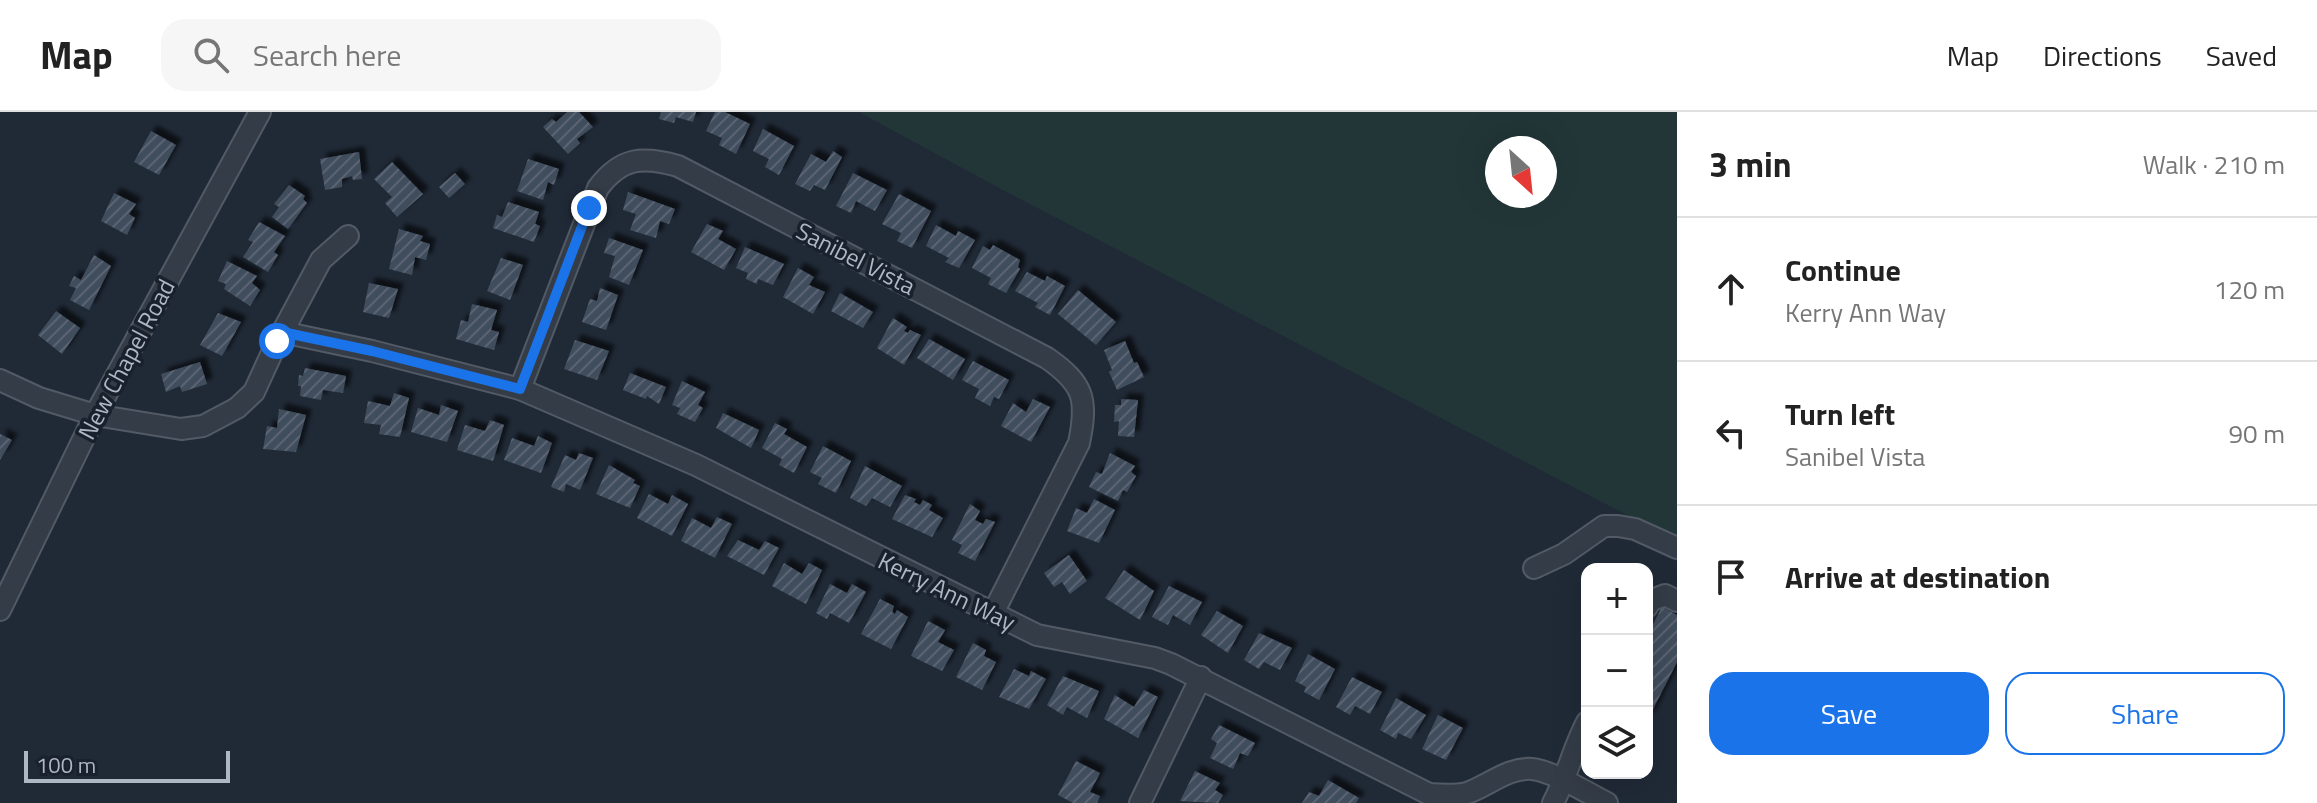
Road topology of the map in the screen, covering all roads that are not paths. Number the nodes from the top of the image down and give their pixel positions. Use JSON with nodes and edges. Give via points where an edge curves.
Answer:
{"nodes":[{"id":1,"x":260,"y":112,"type":"edge"},
{"id":2,"x":348,"y":236,"type":"dead end"},
{"id":3,"x":282,"y":332,"type":"junction"},
{"id":4,"x":0,"y":380,"type":"edge"},
{"id":5,"x":520,"y":389,"type":"junction"},
{"id":6,"x":95,"y":415,"type":"junction"},
{"id":7,"x":1677,"y":548,"type":"edge"},
{"id":8,"x":1534,"y":568,"type":"dead end"},
{"id":9,"x":1653,"y":600,"type":"edge"},
{"id":10,"x":1677,"y":601,"type":"edge"},
{"id":11,"x":0,"y":610,"type":"edge"},
{"id":12,"x":993,"y":613,"type":"junction"},
{"id":13,"x":1201,"y":677,"type":"junction"},
{"id":14,"x":1581,"y":733,"type":"edge"},
{"id":15,"x":1564,"y":782,"type":"junction"},
{"id":16,"x":1404,"y":794,"type":"edge"},
{"id":17,"x":1140,"y":803,"type":"edge"},
{"id":18,"x":1553,"y":803,"type":"edge"},
{"id":19,"x":1607,"y":803,"type":"edge"}],
"edges":[{"from":1,"to":6,"type":"street","name":"New Chapel Road"},
{"from":2,"to":3,"type":"street","via":[[321,260]]},
{"from":3,"to":5,"type":"street","name":"Kerry Ann Way"},
{"from":3,"to":6,"type":"street","via":[[254,392],[203,426],[181,429]]},
{"from":4,"to":6,"type":"street"},
{"from":5,"to":12,"type":"street","name":"Kerry Ann Way","via":[[696,465]]},
{"from":5,"to":12,"type":"street","name":"Sanibel Vista","via":[[598,188],[623,164],[640,159],[678,166],[1047,358],[1075,382],[1083,399],[1079,443]]},
{"from":6,"to":11,"type":"street","name":"New Chapel Road"},
{"from":7,"to":8,"type":"street","via":[[1635,529],[1604,526]]},
{"from":9,"to":10,"type":"street","via":[[1665,595]]},
{"from":12,"to":13,"type":"street","name":"Kerry Ann Way","via":[[1037,635],[1155,658]]},
{"from":13,"to":16,"type":"street","name":"Kerry Ann Way"},
{"from":13,"to":17,"type":"street"},
{"from":14,"to":15,"type":"street"},
{"from":15,"to":16,"type":"street","name":"Kerry Ann Way","via":[[1531,769],[1452,796]]},
{"from":15,"to":18,"type":"street"},
{"from":15,"to":19,"type":"street","name":"Kerry Ann Way"}]}
